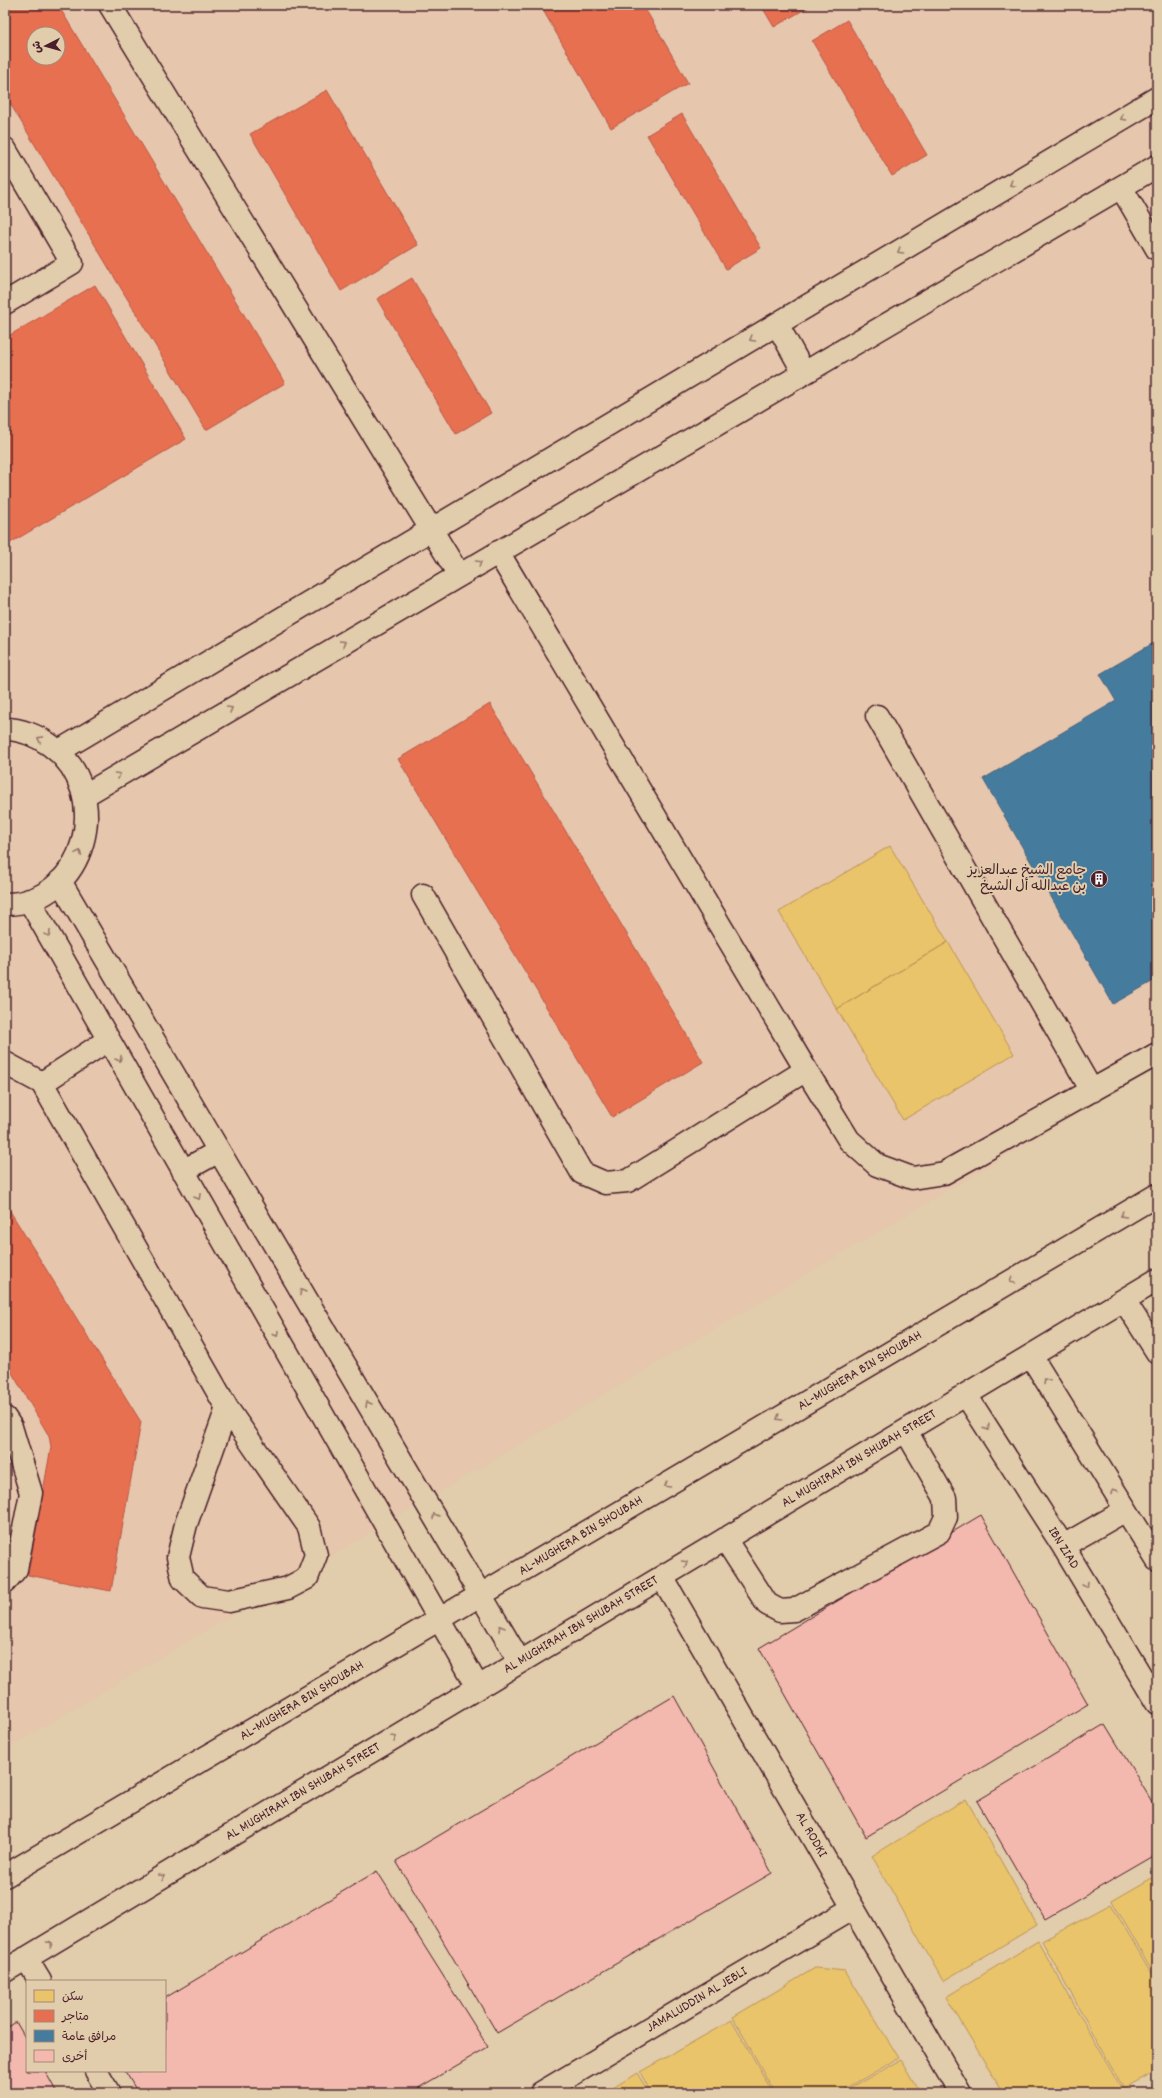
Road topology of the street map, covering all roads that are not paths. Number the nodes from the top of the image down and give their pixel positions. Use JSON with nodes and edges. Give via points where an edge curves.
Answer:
{"nodes":[{"id":1,"x":110,"y":5,"type":"edge"},
{"id":2,"x":1157,"y":98,"type":"edge"},
{"id":3,"x":5,"y":149,"type":"edge"},
{"id":4,"x":1157,"y":166,"type":"edge"},
{"id":5,"x":1121,"y":187,"type":"junction"},
{"id":6,"x":1157,"y":249,"type":"edge"},
{"id":7,"x":5,"y":303,"type":"edge"},
{"id":8,"x":777,"y":324,"type":"junction"},
{"id":9,"x":804,"y":373,"type":"junction"},
{"id":10,"x":432,"y":529,"type":"junction"},
{"id":11,"x":498,"y":552,"type":"junction"},
{"id":12,"x":460,"y":575,"type":"junction"},
{"id":13,"x":877,"y":716,"type":"dead end"},
{"id":14,"x":5,"y":729,"type":"edge"},
{"id":15,"x":59,"y":751,"type":"junction"},
{"id":16,"x":85,"y":794,"type":"junction"},
{"id":17,"x":60,"y":881,"type":"junction"},
{"id":18,"x":423,"y":895,"type":"dead end"},
{"id":19,"x":28,"y":900,"type":"junction"},
{"id":20,"x":5,"y":904,"type":"edge"},
{"id":21,"x":108,"y":1040,"type":"junction"},
{"id":22,"x":1157,"y":1054,"type":"edge"},
{"id":23,"x":5,"y":1064,"type":"edge"},
{"id":24,"x":806,"y":1070,"type":"junction"},
{"id":25,"x":42,"y":1083,"type":"junction"},
{"id":26,"x":1092,"y":1091,"type":"junction"},
{"id":27,"x":219,"y":1151,"type":"junction"},
{"id":28,"x":183,"y":1171,"type":"junction"},
{"id":29,"x":1157,"y":1195,"type":"edge"},
{"id":30,"x":1157,"y":1280,"type":"edge"},
{"id":31,"x":1124,"y":1300,"type":"junction"},
{"id":32,"x":1157,"y":1352,"type":"edge"},
{"id":33,"x":1031,"y":1356,"type":"junction"},
{"id":34,"x":966,"y":1395,"type":"junction"},
{"id":35,"x":227,"y":1408,"type":"junction"},
{"id":36,"x":5,"y":1418,"type":"edge"},
{"id":37,"x":906,"y":1431,"type":"junction"},
{"id":38,"x":1126,"y":1510,"type":"junction"},
{"id":39,"x":725,"y":1539,"type":"junction"},
{"id":40,"x":1063,"y":1546,"type":"junction"},
{"id":41,"x":1157,"y":1560,"type":"edge"},
{"id":42,"x":662,"y":1577,"type":"junction"},
{"id":43,"x":5,"y":1582,"type":"edge"},
{"id":44,"x":481,"y":1595,"type":"junction"},
{"id":45,"x":440,"y":1619,"type":"junction"},
{"id":46,"x":520,"y":1662,"type":"junction"},
{"id":47,"x":478,"y":1687,"type":"junction"},
{"id":48,"x":1157,"y":1703,"type":"edge"},
{"id":49,"x":5,"y":1876,"type":"edge"},
{"id":50,"x":853,"y":1908,"type":"junction"},
{"id":51,"x":26,"y":1958,"type":"junction"},
{"id":52,"x":5,"y":1971,"type":"edge"},
{"id":53,"x":39,"y":1980,"type":"edge"},
{"id":54,"x":97,"y":2072,"type":"edge"},
{"id":55,"x":109,"y":2093,"type":"edge"},
{"id":56,"x":541,"y":2093,"type":"edge"},
{"id":57,"x":960,"y":2093,"type":"edge"}],
"edges":[{"from":1,"to":10,"type":"street"},
{"from":2,"to":8,"type":"street","one_way":true},
{"from":3,"to":7,"type":"street","via":[[72,263]]},
{"from":4,"to":5,"type":"street"},
{"from":5,"to":6,"type":"street"},
{"from":5,"to":9,"type":"street"},
{"from":8,"to":9,"type":"street"},
{"from":8,"to":10,"type":"street","one_way":true},
{"from":9,"to":11,"type":"street"},
{"from":10,"to":12,"type":"street"},
{"from":10,"to":15,"type":"street"},
{"from":12,"to":11,"type":"street","one_way":true},
{"from":11,"to":24,"type":"street"},
{"from":16,"to":12,"type":"street","one_way":true},
{"from":13,"to":26,"type":"street"},
{"from":15,"to":14,"type":"street","one_way":true,"via":[[30,734]]},
{"from":15,"to":16,"type":"street","via":[[77,775]]},
{"from":17,"to":16,"type":"street","one_way":true,"via":[[78,857],[85,837]]},
{"from":17,"to":19,"type":"street","via":[[46,892]]},
{"from":17,"to":27,"type":"street"},
{"from":18,"to":24,"type":"street","via":[[582,1173],[604,1183],[628,1181]]},
{"from":19,"to":20,"type":"street"},
{"from":19,"to":21,"type":"street","one_way":true},
{"from":21,"to":25,"type":"street"},
{"from":21,"to":28,"type":"street","one_way":true},
{"from":22,"to":26,"type":"street"},
{"from":23,"to":25,"type":"street"},
{"from":24,"to":26,"type":"street","via":[[849,1140],[877,1165],[912,1178],[944,1173]]},
{"from":25,"to":35,"type":"street"},
{"from":27,"to":28,"type":"street"},
{"from":44,"to":27,"type":"street","one_way":true},
{"from":28,"to":45,"type":"street","one_way":true},
{"from":29,"to":44,"type":"street","name":"AL-MUGHERA BIN SHOUBAH","one_way":true},
{"from":30,"to":31,"type":"street","name":"AL MUGHIRAH IBN SHUBAH STREET"},
{"from":31,"to":32,"type":"street"},
{"from":31,"to":33,"type":"street","name":"AL MUGHIRAH IBN SHUBAH STREET"},
{"from":33,"to":34,"type":"street","name":"AL MUGHIRAH IBN SHUBAH STREET"},
{"from":38,"to":33,"type":"street","one_way":true},
{"from":34,"to":37,"type":"street","name":"AL MUGHIRAH IBN SHUBAH STREET"},
{"from":34,"to":40,"type":"street","name":"IBN ZIAD","one_way":true},
{"from":35,"to":35,"type":"street","via":[[186,1524],[178,1557],[183,1579],[202,1597],[229,1602],[288,1588],[307,1578],[316,1555],[310,1527]]},
{"from":36,"to":43,"type":"street","via":[[31,1493],[16,1569]]},
{"from":37,"to":39,"type":"street","name":"AL MUGHIRAH IBN SHUBAH STREET"},
{"from":37,"to":39,"type":"street","via":[[945,1498],[946,1517],[939,1532],[794,1610],[780,1611],[767,1604]]},
{"from":38,"to":40,"type":"street"},
{"from":38,"to":41,"type":"street"},
{"from":42,"to":39,"type":"street","name":"AL MUGHIRAH IBN SHUBAH STREET","one_way":true},
{"from":40,"to":48,"type":"street","name":"IBN ZIAD","one_way":true},
{"from":42,"to":46,"type":"street","name":"AL MUGHIRAH IBN SHUBAH STREET"},
{"from":42,"to":50,"type":"street","name":"AL RODKI"},
{"from":44,"to":45,"type":"street","name":"AL-MUGHERA BIN SHOUBAH"},
{"from":46,"to":44,"type":"street","one_way":true},
{"from":45,"to":47,"type":"street"},
{"from":45,"to":49,"type":"street","name":"AL-MUGHERA BIN SHOUBAH"},
{"from":46,"to":47,"type":"street","name":"AL MUGHIRAH IBN SHUBAH STREET"},
{"from":51,"to":47,"type":"street","name":"AL MUGHIRAH IBN SHUBAH STREET","one_way":true},
{"from":50,"to":56,"type":"street","name":"JAMALUDDIN AL JEBLI"},
{"from":50,"to":57,"type":"street","name":"AL RODKI"},
{"from":51,"to":52,"type":"street","name":"AL MUGHIRAH IBN SHUBAH STREET"},
{"from":51,"to":53,"type":"street"},
{"from":54,"to":55,"type":"street"}]}
